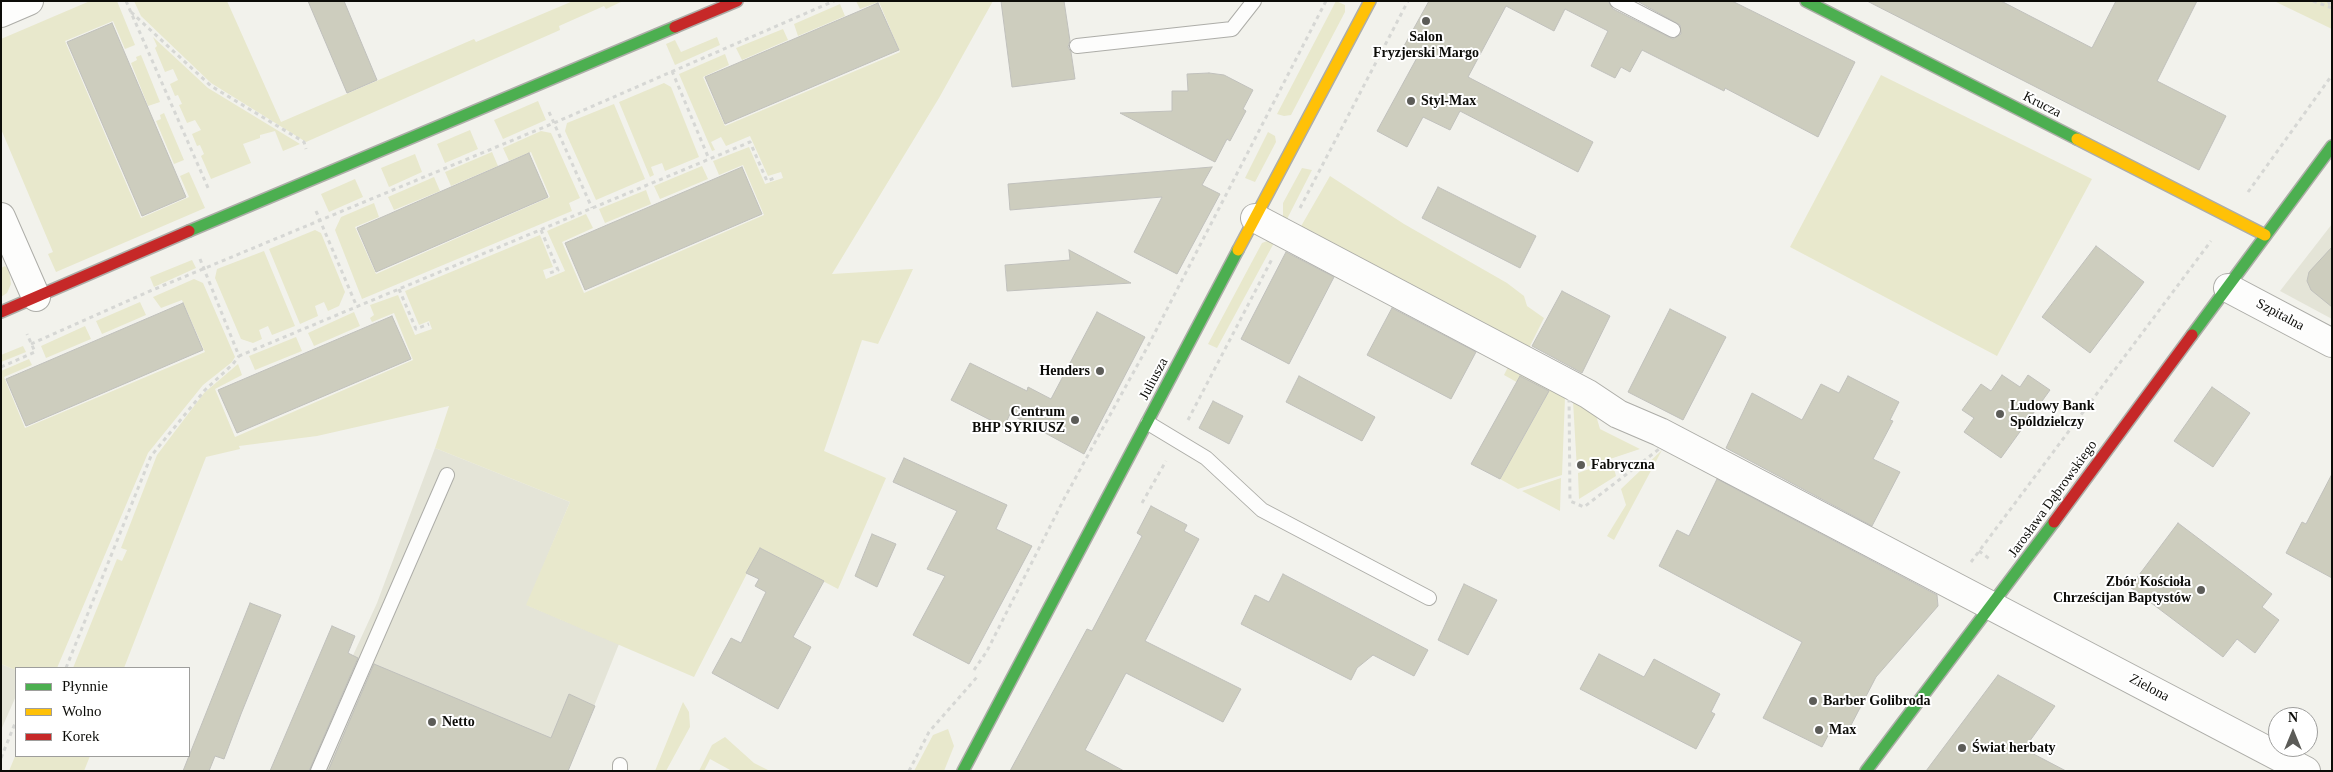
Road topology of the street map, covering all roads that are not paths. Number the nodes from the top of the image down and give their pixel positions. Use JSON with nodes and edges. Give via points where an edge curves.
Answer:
{"nodes":[{"id":1,"x":29,"y":1,"type":"edge"},
{"id":2,"x":737,"y":1,"type":"edge"},
{"id":3,"x":1254,"y":1,"type":"edge"},
{"id":4,"x":1617,"y":1,"type":"edge"},
{"id":5,"x":1806,"y":1,"type":"edge"},
{"id":6,"x":1364,"y":4,"type":"edge"},
{"id":7,"x":1,"y":13,"type":"edge"},
{"id":8,"x":1673,"y":30,"type":"dead end"},
{"id":9,"x":1077,"y":46,"type":"dead end"},
{"id":10,"x":2332,"y":146,"type":"edge"},
{"id":11,"x":1,"y":217,"type":"edge"},
{"id":12,"x":1255,"y":218,"type":"junction"},
{"id":13,"x":2266,"y":235,"type":"junction"},
{"id":14,"x":2228,"y":288,"type":"junction"},
{"id":15,"x":25,"y":301,"type":"junction"},
{"id":16,"x":1,"y":312,"type":"edge"},
{"id":17,"x":2332,"y":343,"type":"edge"},
{"id":18,"x":1148,"y":423,"type":"junction"},
{"id":19,"x":447,"y":475,"type":"dead end"},
{"id":20,"x":1430,"y":598,"type":"dead end"},
{"id":21,"x":1992,"y":606,"type":"junction"},
{"id":22,"x":318,"y":771,"type":"edge"},
{"id":23,"x":963,"y":771,"type":"edge"},
{"id":24,"x":1866,"y":771,"type":"edge"},
{"id":25,"x":2306,"y":771,"type":"edge"}],
"edges":[{"from":1,"to":7,"type":"street"},
{"from":2,"to":15,"type":"street"},
{"from":3,"to":9,"type":"lane","via":[[1232,29]]},
{"from":4,"to":8,"type":"lane"},
{"from":5,"to":13,"type":"street","name":"Krucza"},
{"from":6,"to":12,"type":"street","name":"Juliusza"},
{"from":10,"to":13,"type":"street","name":"Jarosława Dąbrowskiego"},
{"from":11,"to":15,"type":"street"},
{"from":12,"to":18,"type":"street","name":"Juliusza"},
{"from":12,"to":21,"type":"street","via":[[1588,394],[1618,414],[1660,432]]},
{"from":13,"to":14,"type":"street","name":"Jarosława Dąbrowskiego"},
{"from":14,"to":17,"type":"street","name":"Szpitalna"},
{"from":14,"to":21,"type":"street","name":"Jarosława Dąbrowskiego"},
{"from":15,"to":16,"type":"street"},
{"from":18,"to":20,"type":"lane","via":[[1206,458],[1262,510]]},
{"from":18,"to":23,"type":"street","name":"Juliusza"},
{"from":19,"to":22,"type":"lane"},
{"from":21,"to":24,"type":"street","name":"Jarosława Dąbrowskiego"},
{"from":21,"to":25,"type":"street","name":"Zielona"}]}
